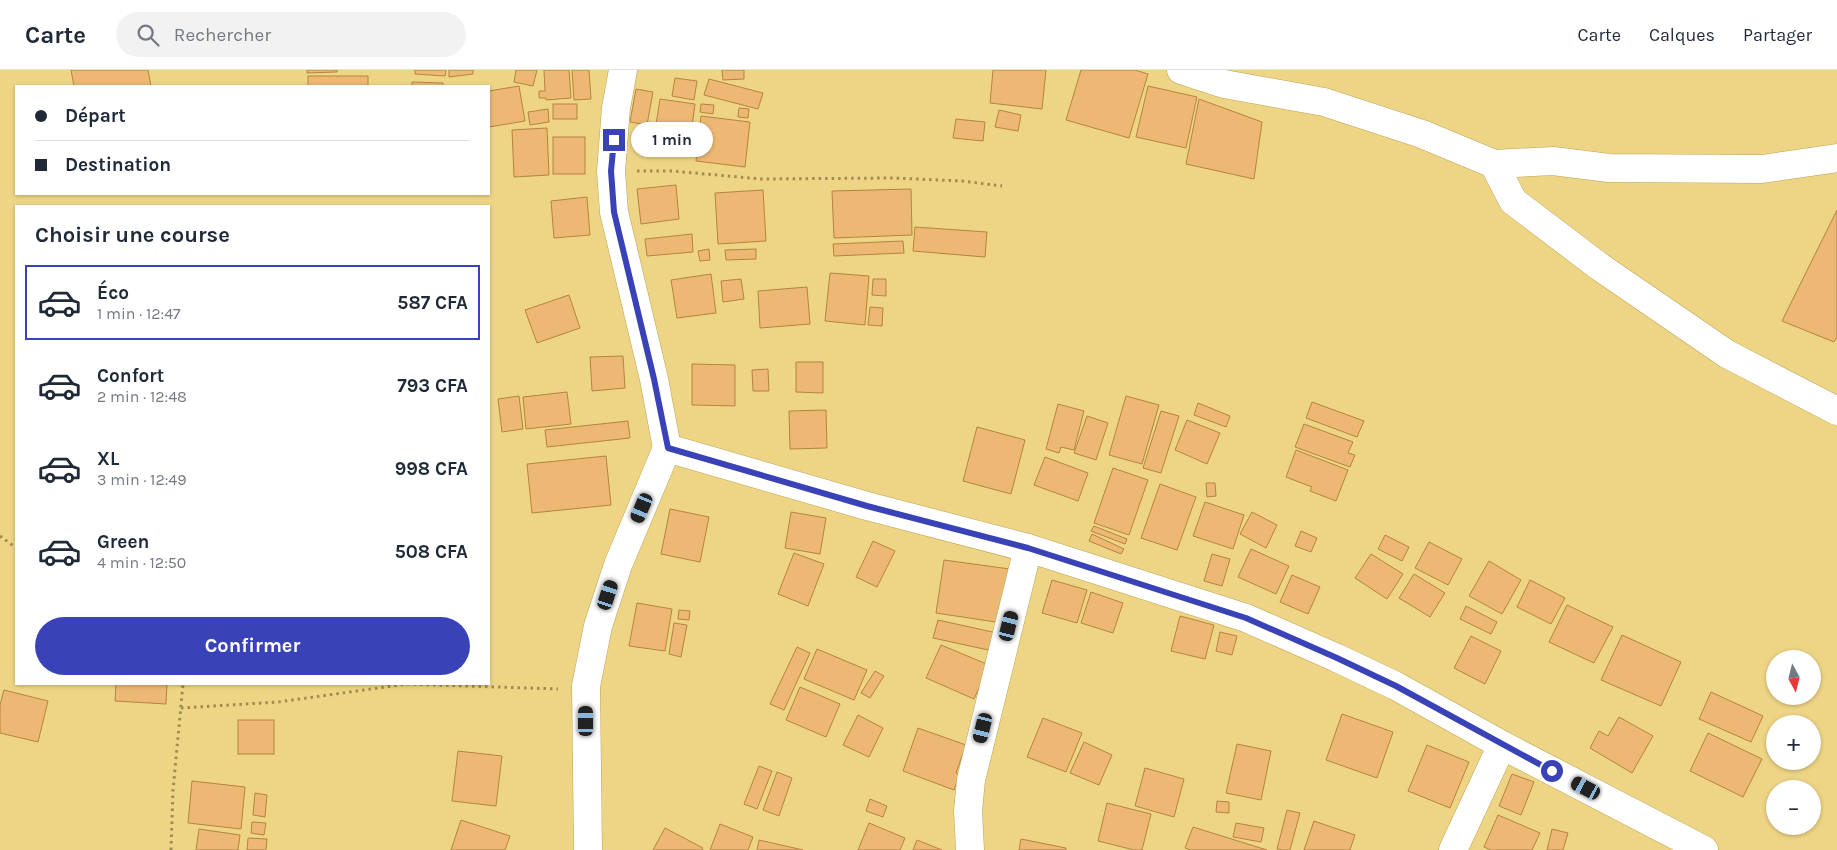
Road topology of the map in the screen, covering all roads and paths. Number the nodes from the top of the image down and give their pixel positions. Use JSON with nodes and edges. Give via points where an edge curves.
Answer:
{"nodes":[{"id":1,"x":623,"y":70,"type":"edge"},
{"id":2,"x":1181,"y":70,"type":"edge"},
{"id":3,"x":1837,"y":158,"type":"edge"},
{"id":4,"x":1494,"y":164,"type":"junction"},
{"id":5,"x":611,"y":171,"type":"junction"},
{"id":6,"x":1002,"y":186,"type":"dead end"},
{"id":7,"x":1837,"y":411,"type":"edge"},
{"id":8,"x":668,"y":448,"type":"junction"},
{"id":9,"x":0,"y":536,"type":"edge"},
{"id":10,"x":15,"y":547,"type":"edge"},
{"id":11,"x":1028,"y":548,"type":"junction"},
{"id":12,"x":183,"y":685,"type":"edge"},
{"id":13,"x":400,"y":685,"type":"edge"},
{"id":14,"x":435,"y":685,"type":"edge"},
{"id":15,"x":586,"y":686,"type":"junction"},
{"id":16,"x":181,"y":708,"type":"junction"},
{"id":17,"x":1502,"y":745,"type":"junction"},
{"id":18,"x":171,"y":850,"type":"edge"},
{"id":19,"x":588,"y":850,"type":"edge"},
{"id":20,"x":970,"y":850,"type":"edge"},
{"id":21,"x":1453,"y":850,"type":"edge"},
{"id":22,"x":1704,"y":850,"type":"edge"}],
"edges":[{"from":1,"to":5,"type":"street"},
{"from":2,"to":4,"type":"street","via":[[1224,84],[1324,102],[1422,134]]},
{"from":3,"to":4,"type":"street","via":[[1762,168],[1609,168],[1553,161]]},
{"from":4,"to":7,"type":"street","via":[[1513,201],[1600,267],[1727,354]]},
{"from":5,"to":6,"type":"path","via":[[672,171],[761,179],[893,178]]},
{"from":5,"to":8,"type":"street","via":[[614,212]]},
{"from":8,"to":11,"type":"street","via":[[867,506]]},
{"from":8,"to":15,"type":"street","via":[[618,564],[598,626]]},
{"from":9,"to":10,"type":"path"},
{"from":11,"to":17,"type":"street","via":[[1246,618],[1396,686]]},
{"from":11,"to":20,"type":"street","via":[[971,780],[968,811]]},
{"from":12,"to":16,"type":"path"},
{"from":13,"to":16,"type":"path","via":[[278,702]]},
{"from":14,"to":15,"type":"path","via":[[546,689]]},
{"from":15,"to":19,"type":"street"},
{"from":16,"to":18,"type":"path"},
{"from":17,"to":21,"type":"street"},
{"from":17,"to":22,"type":"street"}]}
